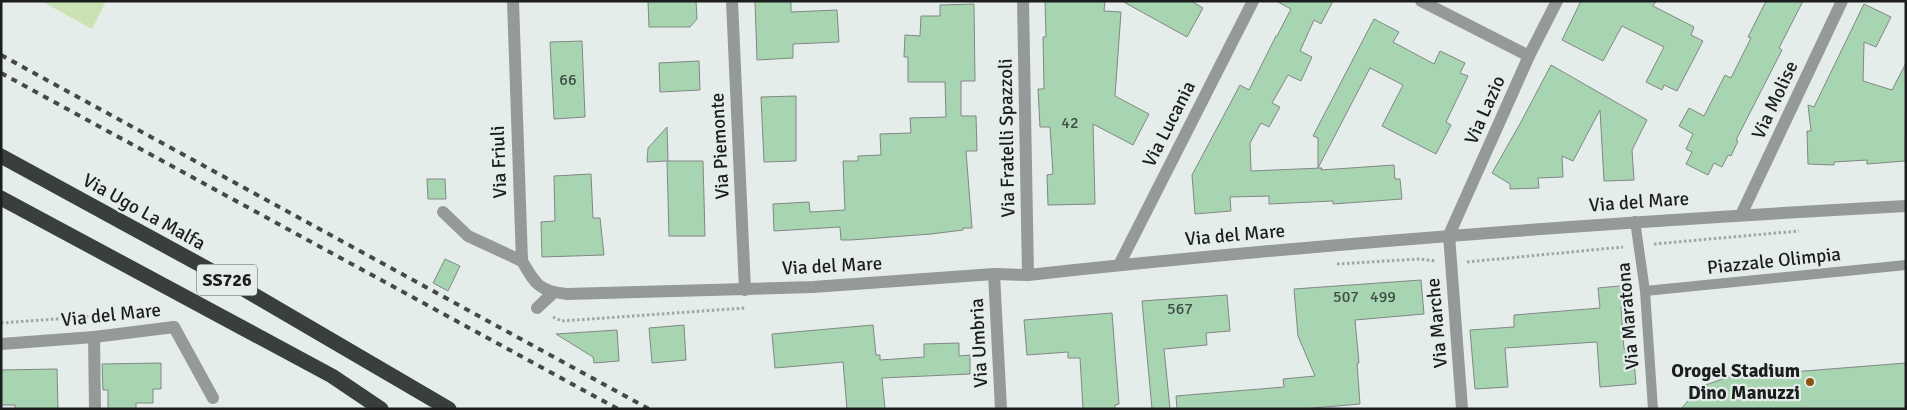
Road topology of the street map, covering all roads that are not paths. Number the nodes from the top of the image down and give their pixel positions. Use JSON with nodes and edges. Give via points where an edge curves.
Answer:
{"nodes":[{"id":1,"x":513,"y":1,"type":"edge"},
{"id":2,"x":732,"y":1,"type":"edge"},
{"id":3,"x":1023,"y":1,"type":"edge"},
{"id":4,"x":1253,"y":1,"type":"edge"},
{"id":5,"x":1421,"y":1,"type":"edge"},
{"id":6,"x":1557,"y":1,"type":"edge"},
{"id":7,"x":1842,"y":1,"type":"edge"},
{"id":8,"x":1529,"y":56,"type":"junction"},
{"id":9,"x":1,"y":156,"type":"edge"},
{"id":10,"x":1,"y":198,"type":"edge"},
{"id":11,"x":1906,"y":206,"type":"edge"},
{"id":12,"x":444,"y":212,"type":"dead end"},
{"id":13,"x":1741,"y":215,"type":"junction"},
{"id":14,"x":1635,"y":221,"type":"junction"},
{"id":15,"x":1449,"y":234,"type":"junction"},
{"id":16,"x":522,"y":261,"type":"junction"},
{"id":17,"x":1119,"y":265,"type":"junction"},
{"id":18,"x":1906,"y":265,"type":"edge"},
{"id":19,"x":994,"y":274,"type":"junction"},
{"id":20,"x":1028,"y":275,"type":"junction"},
{"id":21,"x":745,"y":290,"type":"junction"},
{"id":22,"x":1645,"y":291,"type":"junction"},
{"id":23,"x":553,"y":293,"type":"junction"},
{"id":24,"x":537,"y":308,"type":"dead end"},
{"id":25,"x":94,"y":337,"type":"junction"},
{"id":26,"x":1,"y":344,"type":"edge"},
{"id":27,"x":213,"y":398,"type":"dead end"},
{"id":28,"x":95,"y":409,"type":"edge"},
{"id":29,"x":381,"y":409,"type":"edge"},
{"id":30,"x":449,"y":409,"type":"edge"},
{"id":31,"x":1001,"y":409,"type":"edge"},
{"id":32,"x":1462,"y":409,"type":"edge"},
{"id":33,"x":1653,"y":409,"type":"edge"}],
"edges":[{"from":1,"to":16,"type":"street","name":"Via Friuli"},
{"from":2,"to":21,"type":"street","name":"Via Piemonte"},
{"from":3,"to":20,"type":"street","name":"Via Fratelli Spazzoli"},
{"from":4,"to":17,"type":"street","name":"Via Lucania"},
{"from":5,"to":8,"type":"street"},
{"from":6,"to":8,"type":"street","name":"Via Lazio"},
{"from":7,"to":13,"type":"street","name":"Via Molise"},
{"from":8,"to":15,"type":"street","name":"Via Lazio"},
{"from":9,"to":30,"type":"highway","name":"Via Ugo La Malfa","number":"SS726","via":[[230,281]]},
{"from":10,"to":29,"type":"highway","number":"SS726","via":[[332,376]]},
{"from":11,"to":13,"type":"street","name":"Via del Mare"},
{"from":12,"to":16,"type":"street","via":[[468,236]]},
{"from":13,"to":14,"type":"street","name":"Via del Mare"},
{"from":14,"to":15,"type":"street","name":"Via del Mare"},
{"from":14,"to":22,"type":"lane","name":"Via Maratona"},
{"from":15,"to":17,"type":"street","name":"Via del Mare"},
{"from":15,"to":32,"type":"street","name":"Via Marche"},
{"from":16,"to":23,"type":"street","via":[[539,287]]},
{"from":17,"to":20,"type":"street","name":"Via del Mare"},
{"from":18,"to":22,"type":"lane","name":"Piazzale Olimpia"},
{"from":19,"to":20,"type":"street","name":"Via del Mare"},
{"from":19,"to":21,"type":"street","name":"Via del Mare"},
{"from":19,"to":31,"type":"street","name":"Via Umbria"},
{"from":21,"to":23,"type":"street","name":"Via del Mare"},
{"from":22,"to":33,"type":"lane","name":"Via Maratona"},
{"from":23,"to":24,"type":"street"},
{"from":25,"to":26,"type":"street","name":"Via del Mare"},
{"from":25,"to":27,"type":"street","name":"Via del Mare","via":[[174,327]]},
{"from":25,"to":28,"type":"street"}]}
